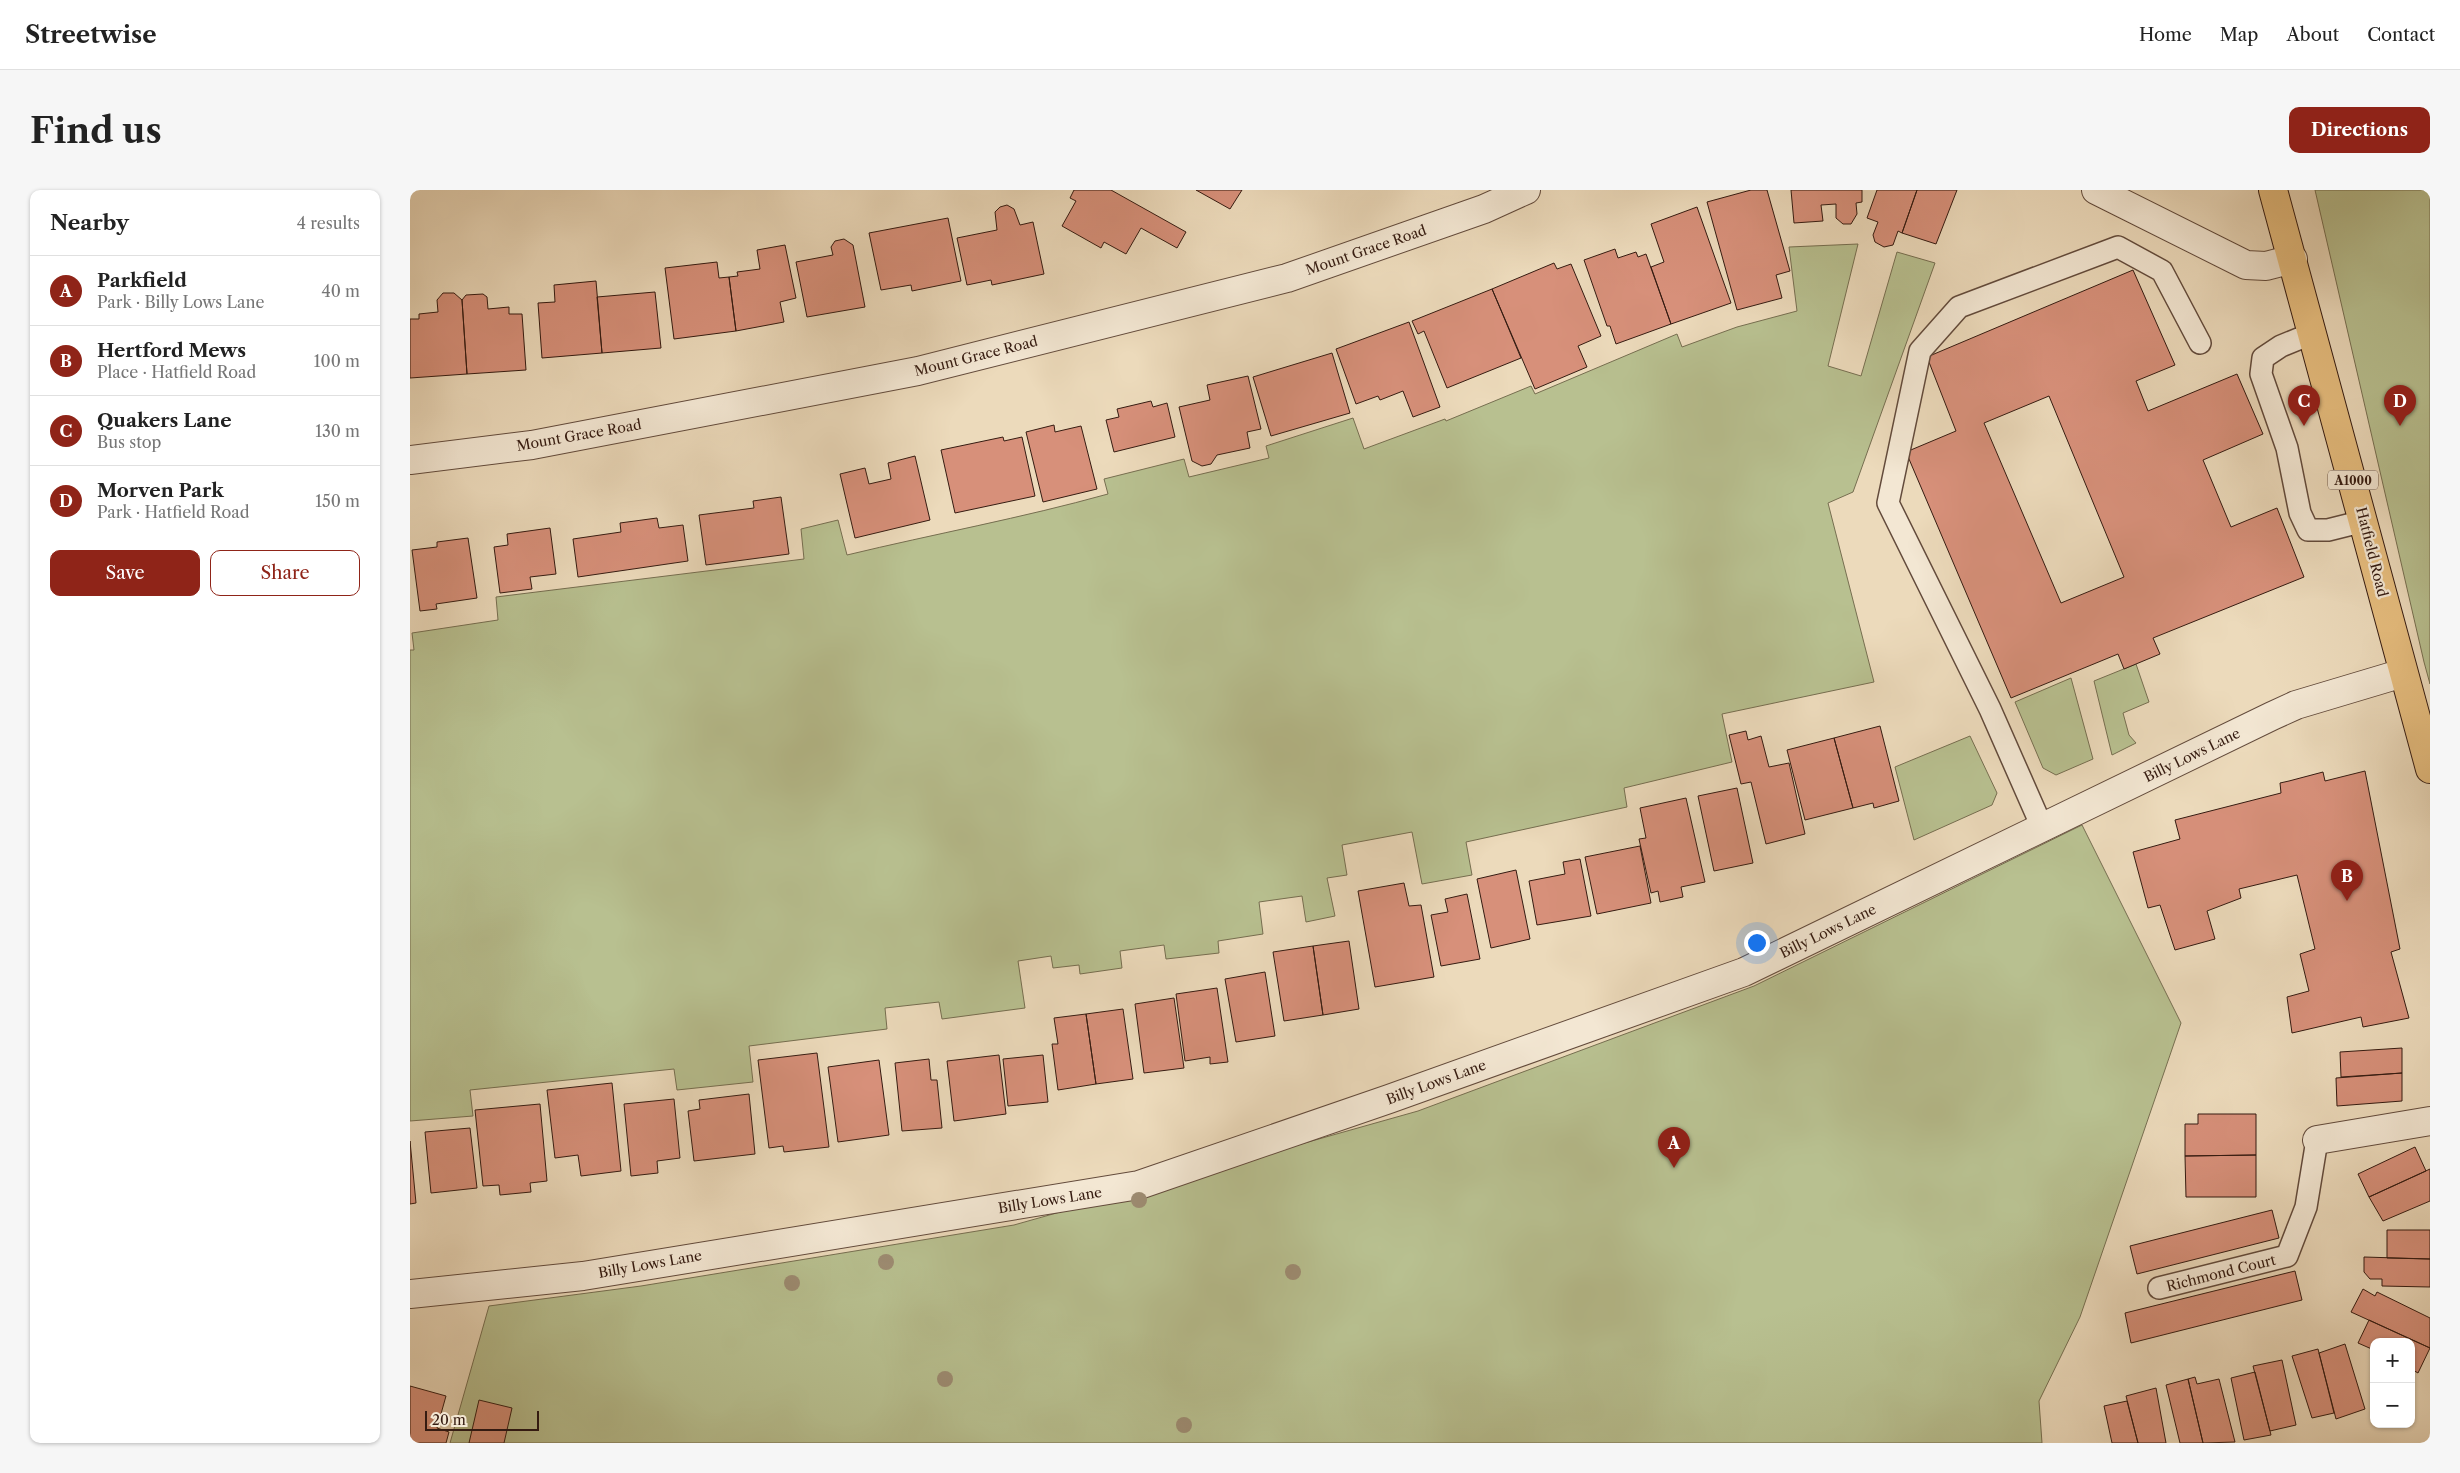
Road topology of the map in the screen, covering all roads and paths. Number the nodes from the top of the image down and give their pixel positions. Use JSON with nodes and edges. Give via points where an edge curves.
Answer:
{"nodes":[{"id":1,"x":1526,"y":190,"type":"edge"},
{"id":2,"x":2096,"y":190,"type":"edge"},
{"id":3,"x":2273,"y":190,"type":"edge"},
{"id":4,"x":2293,"y":259,"type":"junction"},
{"id":5,"x":2313,"y":333,"type":"junction"},
{"id":6,"x":2200,"y":343,"type":"dead end"},
{"id":7,"x":410,"y":460,"type":"edge"},
{"id":8,"x":2364,"y":521,"type":"junction"},
{"id":9,"x":2403,"y":673,"type":"junction"},
{"id":10,"x":2430,"y":769,"type":"edge"},
{"id":11,"x":2042,"y":828,"type":"junction"},
{"id":12,"x":2430,"y":1121,"type":"edge"},
{"id":13,"x":2317,"y":1140,"type":"joint"},
{"id":14,"x":2159,"y":1288,"type":"dead end"},
{"id":15,"x":410,"y":1294,"type":"edge"}],
"edges":[{"from":1,"to":7,"type":"street","name":"Mount Grace Road","via":[[1484,209],[1287,278],[918,371],[532,445]]},
{"from":2,"to":4,"type":"street","via":[[2246,265],[2266,266]]},
{"from":3,"to":4,"type":"main road","name":"Hatfield Road","number":"A1000"},
{"from":4,"to":5,"type":"main road","name":"Hatfield Road","number":"A1000"},
{"from":5,"to":8,"type":"main road","name":"Hatfield Road","number":"A1000"},
{"from":5,"to":8,"type":"lane","via":[[2281,346],[2263,358],[2261,374],[2287,448],[2300,513],[2308,530],[2328,530]]},
{"from":6,"to":11,"type":"lane","via":[[2162,271],[2118,247],[1959,307],[1920,351],[1888,503],[1990,709]]},
{"from":8,"to":9,"type":"main road","name":"Hatfield Road","number":"A1000"},
{"from":9,"to":10,"type":"main road","name":"Hatfield Road","number":"A1000"},
{"from":9,"to":11,"type":"street","name":"Billy Lows Lane","via":[[2296,706]]},
{"from":11,"to":15,"type":"street","name":"Billy Lows Lane","via":[[1744,972],[1139,1185],[583,1276]]},
{"from":12,"to":13,"type":"street","name":"Richmond Court"},
{"from":13,"to":14,"type":"lane","name":"Richmond Court","via":[[2306,1207],[2287,1256]]}]}
